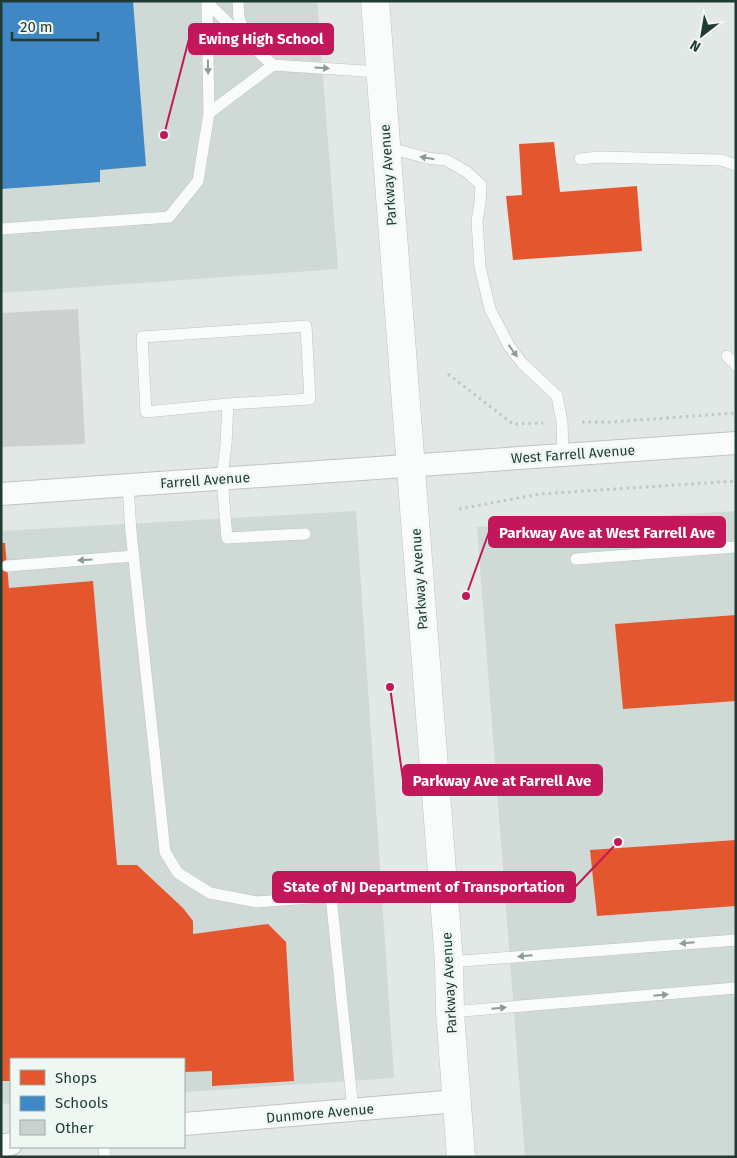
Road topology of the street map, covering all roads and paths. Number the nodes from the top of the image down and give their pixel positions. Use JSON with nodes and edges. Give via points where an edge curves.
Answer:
{"nodes":[{"id":1,"x":238,"y":1,"type":"edge"},
{"id":2,"x":374,"y":1,"type":"edge"},
{"id":3,"x":207,"y":2,"type":"edge"},
{"id":4,"x":250,"y":44,"type":"junction"},
{"id":5,"x":273,"y":65,"type":"junction"},
{"id":6,"x":380,"y":72,"type":"junction"},
{"id":7,"x":209,"y":114,"type":"junction"},
{"id":8,"x":386,"y":147,"type":"junction"},
{"id":9,"x":580,"y":159,"type":"dead end"},
{"id":10,"x":736,"y":165,"type":"edge"},
{"id":11,"x":1,"y":229,"type":"edge"},
{"id":12,"x":727,"y":356,"type":"dead end"},
{"id":13,"x":736,"y":364,"type":"edge"},
{"id":14,"x":448,"y":374,"type":"dead end"},
{"id":15,"x":228,"y":404,"type":"junction"},
{"id":16,"x":736,"y":414,"type":"edge"},
{"id":17,"x":562,"y":422,"type":"junction"},
{"id":18,"x":736,"y":443,"type":"edge"},
{"id":19,"x":564,"y":454,"type":"junction"},
{"id":20,"x":410,"y":465,"type":"junction"},
{"id":21,"x":222,"y":479,"type":"junction"},
{"id":22,"x":736,"y":481,"type":"edge"},
{"id":23,"x":128,"y":485,"type":"junction"},
{"id":24,"x":1,"y":494,"type":"edge"},
{"id":25,"x":459,"y":509,"type":"dead end"},
{"id":26,"x":305,"y":534,"type":"dead end"},
{"id":27,"x":736,"y":547,"type":"edge"},
{"id":28,"x":134,"y":556,"type":"junction"},
{"id":29,"x":576,"y":559,"type":"dead end"},
{"id":30,"x":7,"y":566,"type":"dead end"},
{"id":31,"x":443,"y":890,"type":"junction"},
{"id":32,"x":331,"y":896,"type":"junction"},
{"id":33,"x":736,"y":940,"type":"edge"},
{"id":34,"x":449,"y":962,"type":"junction"},
{"id":35,"x":736,"y":988,"type":"edge"},
{"id":36,"x":450,"y":1012,"type":"junction"},
{"id":37,"x":457,"y":1101,"type":"junction"},
{"id":38,"x":353,"y":1110,"type":"junction"},
{"id":39,"x":185,"y":1124,"type":"edge"},
{"id":40,"x":461,"y":1157,"type":"edge"}],
"edges":[{"from":1,"to":4,"type":"lane","via":[[240,18]]},
{"from":2,"to":6,"type":"main road","name":"Parkway Avenue"},
{"from":3,"to":4,"type":"lane"},
{"from":3,"to":7,"type":"lane","one_way":true},
{"from":4,"to":5,"type":"lane"},
{"from":5,"to":6,"type":"lane","one_way":true},
{"from":5,"to":7,"type":"lane"},
{"from":6,"to":8,"type":"main road","name":"Parkway Avenue"},
{"from":7,"to":11,"type":"lane","via":[[198,181],[169,217]]},
{"from":8,"to":17,"type":"lane","via":[[446,160],[467,172],[480,185],[477,221],[480,267],[490,308],[509,346],[557,396]]},
{"from":8,"to":20,"type":"main road","name":"Parkway Avenue"},
{"from":9,"to":10,"type":"lane","via":[[721,160]]},
{"from":12,"to":13,"type":"lane"},
{"from":14,"to":17,"type":"path","via":[[513,424]]},
{"from":15,"to":15,"type":"lane","via":[[146,412],[142,337],[306,326],[310,399]]},
{"from":15,"to":21,"type":"lane"},
{"from":16,"to":17,"type":"path"},
{"from":17,"to":19,"type":"lane"},
{"from":18,"to":19,"type":"street","name":"West Farrell Avenue"},
{"from":19,"to":20,"type":"street","name":"West Farrell Avenue"},
{"from":20,"to":21,"type":"street","name":"Farrell Avenue"},
{"from":20,"to":31,"type":"main road","name":"Parkway Avenue"},
{"from":21,"to":23,"type":"street","name":"Farrell Avenue"},
{"from":21,"to":26,"type":"lane","via":[[226,538]]},
{"from":22,"to":25,"type":"path","via":[[540,494]]},
{"from":23,"to":24,"type":"street","name":"Farrell Avenue"},
{"from":23,"to":28,"type":"lane"},
{"from":27,"to":29,"type":"lane"},
{"from":28,"to":30,"type":"lane","one_way":true},
{"from":28,"to":32,"type":"lane","via":[[165,852],[178,873],[210,893],[257,902]]},
{"from":31,"to":32,"type":"lane"},
{"from":31,"to":34,"type":"main road","name":"Parkway Avenue"},
{"from":32,"to":38,"type":"lane"},
{"from":33,"to":34,"type":"lane","one_way":true},
{"from":34,"to":36,"type":"main road","name":"Parkway Avenue"},
{"from":36,"to":35,"type":"lane","one_way":true},
{"from":36,"to":37,"type":"main road","name":"Parkway Avenue"},
{"from":37,"to":38,"type":"street","name":"Dunmore Avenue"},
{"from":37,"to":40,"type":"main road","name":"Parkway Avenue"},
{"from":38,"to":39,"type":"street","name":"Dunmore Avenue"}]}
